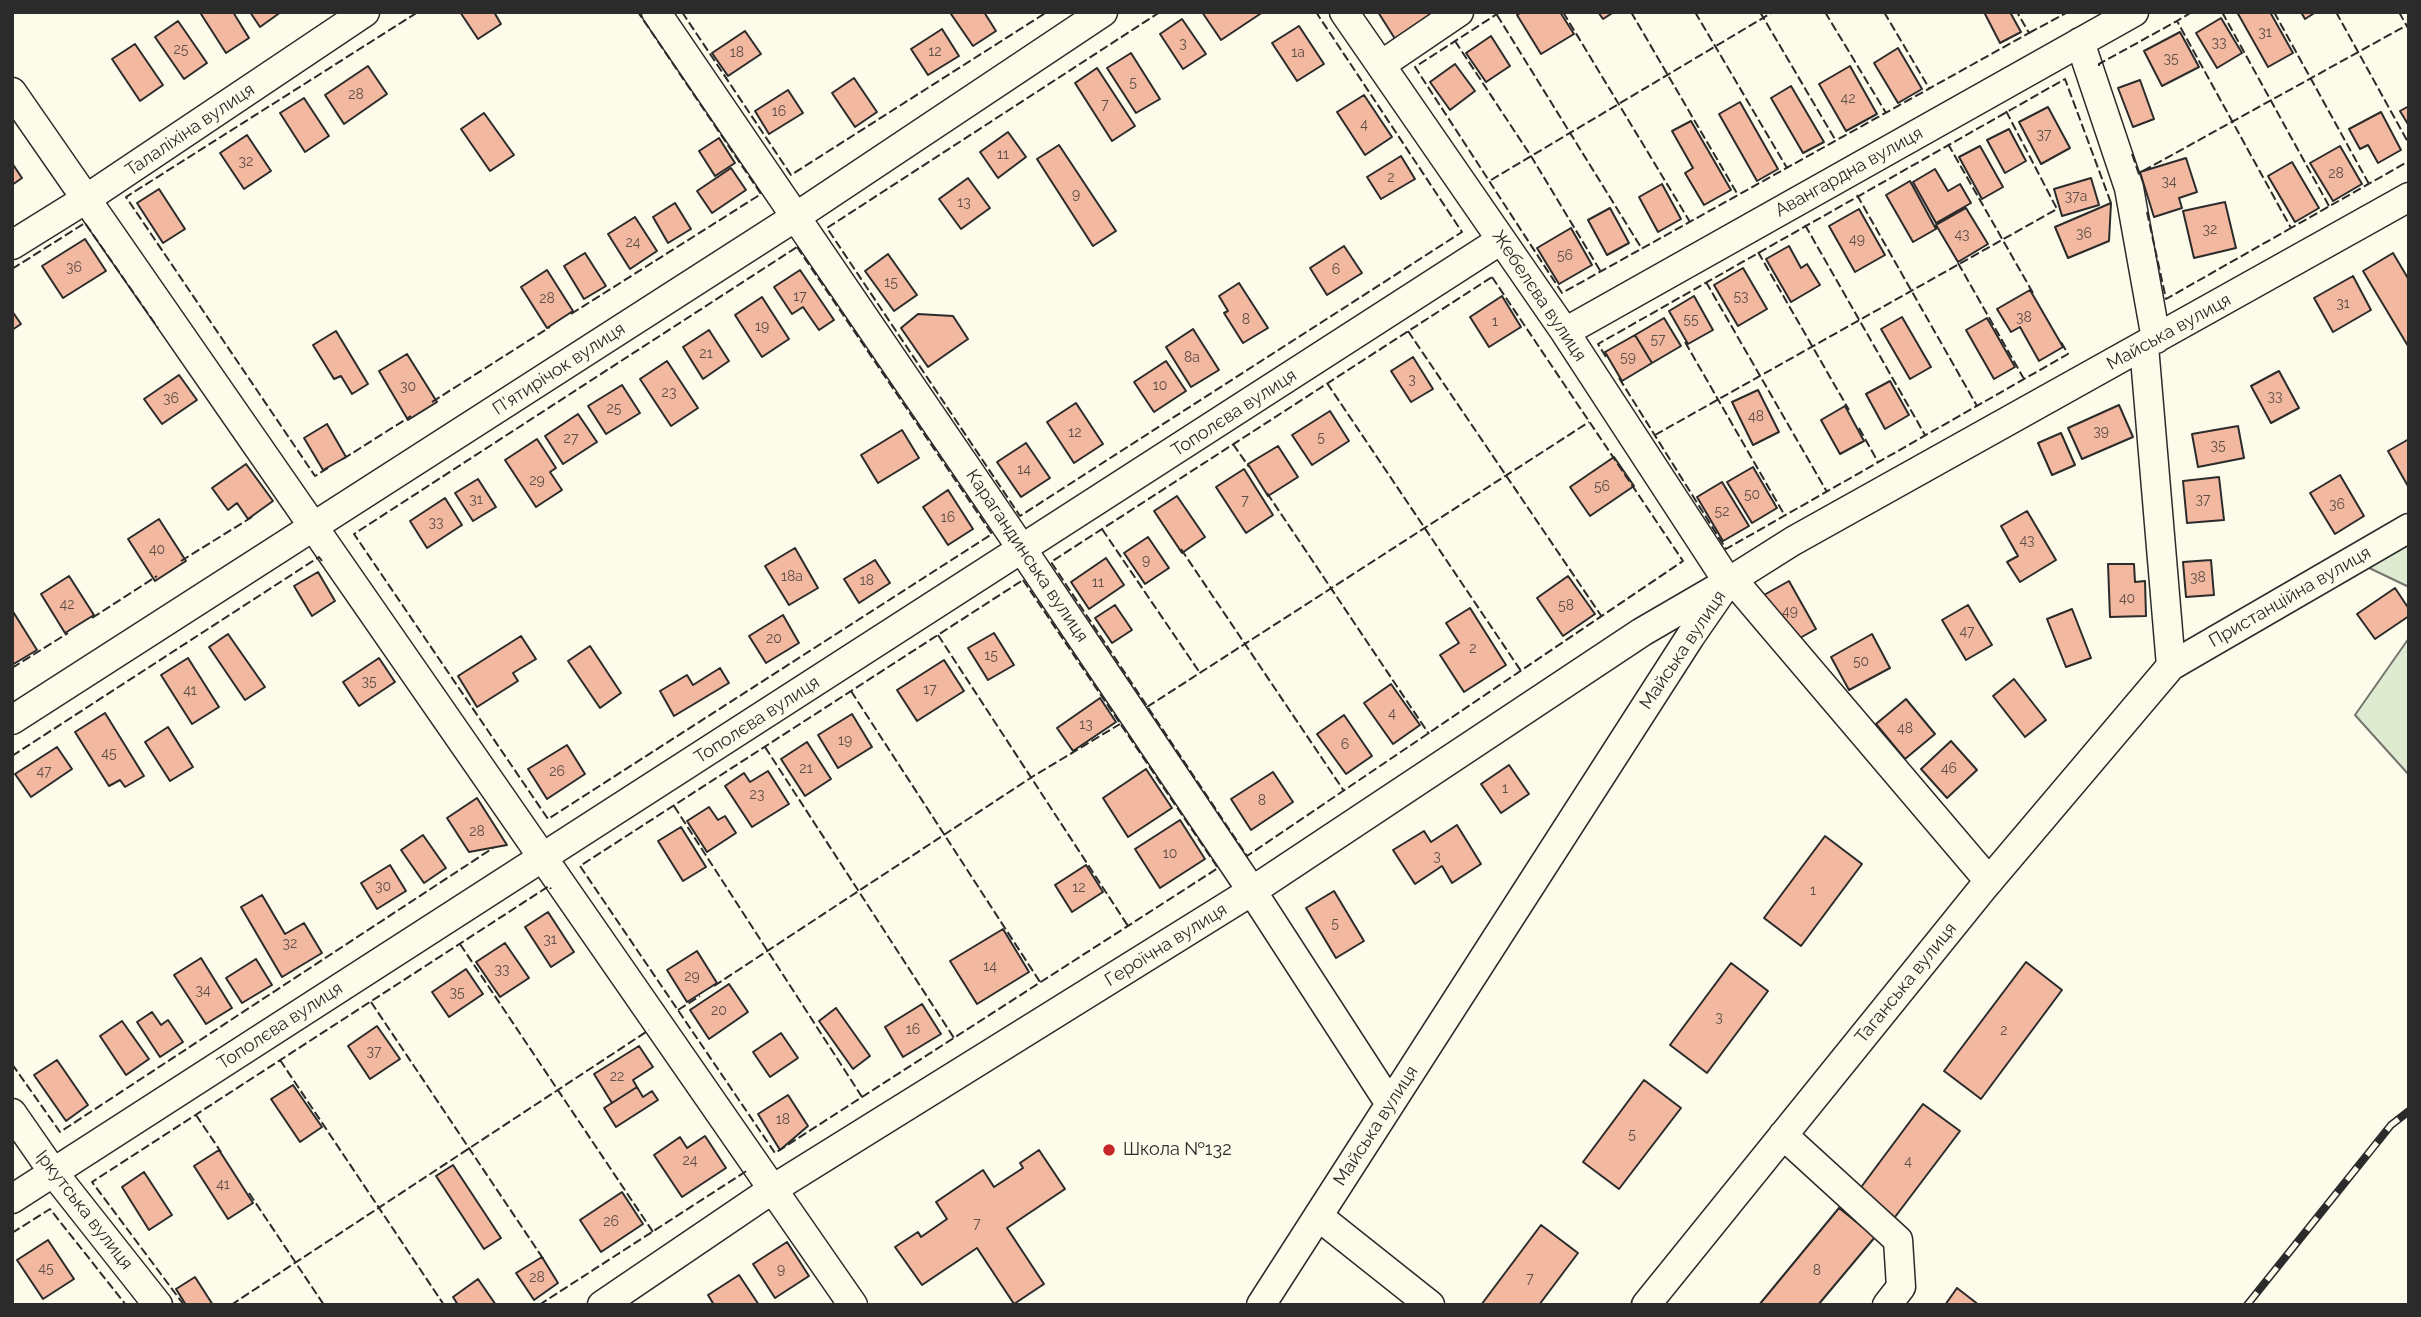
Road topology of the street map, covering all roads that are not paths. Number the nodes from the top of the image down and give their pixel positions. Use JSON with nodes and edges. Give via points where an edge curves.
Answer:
{"nodes":[{"id":1,"x":365,"y":12,"type":"edge"},
{"id":2,"x":656,"y":12,"type":"edge"},
{"id":3,"x":1103,"y":12,"type":"edge"},
{"id":4,"x":1344,"y":12,"type":"edge"},
{"id":5,"x":1459,"y":12,"type":"edge"},
{"id":6,"x":2134,"y":12,"type":"edge"},
{"id":7,"x":2080,"y":42,"type":"junction"},
{"id":8,"x":1381,"y":65,"type":"junction"},
{"id":9,"x":12,"y":92,"type":"edge"},
{"id":10,"x":2409,"y":197,"type":"edge"},
{"id":11,"x":86,"y":199,"type":"junction"},
{"id":12,"x":797,"y":216,"type":"junction"},
{"id":13,"x":1501,"y":240,"type":"junction"},
{"id":14,"x":12,"y":245,"type":"edge"},
{"id":15,"x":1564,"y":332,"type":"junction"},
{"id":16,"x":2150,"y":343,"type":"junction"},
{"id":17,"x":314,"y":527,"type":"junction"},
{"id":18,"x":2409,"y":528,"type":"edge"},
{"id":19,"x":1023,"y":549,"type":"junction"},
{"id":20,"x":1730,"y":581,"type":"junction"},
{"id":21,"x":2171,"y":666,"type":"junction"},
{"id":22,"x":12,"y":720,"type":"edge"},
{"id":23,"x":543,"y":857,"type":"junction"},
{"id":24,"x":1989,"y":881,"type":"junction"},
{"id":25,"x":1252,"y":891,"type":"junction"},
{"id":26,"x":1390,"y":1104,"type":"junction"},
{"id":27,"x":12,"y":1113,"type":"edge"},
{"id":28,"x":1783,"y":1135,"type":"junction"},
{"id":29,"x":53,"y":1172,"type":"junction"},
{"id":30,"x":773,"y":1189,"type":"junction"},
{"id":31,"x":12,"y":1199,"type":"edge"},
{"id":32,"x":1318,"y":1216,"type":"junction"},
{"id":33,"x":158,"y":1305,"type":"edge"},
{"id":34,"x":602,"y":1305,"type":"edge"},
{"id":35,"x":853,"y":1305,"type":"edge"},
{"id":36,"x":1261,"y":1305,"type":"edge"},
{"id":37,"x":1430,"y":1305,"type":"edge"},
{"id":38,"x":1646,"y":1305,"type":"edge"},
{"id":39,"x":1887,"y":1305,"type":"edge"}],
"edges":[{"from":1,"to":11,"type":"street","name":"Талаліхіна вулиця"},
{"from":2,"to":12,"type":"street","name":"Карагандинська вулиця"},
{"from":3,"to":12,"type":"street","name":"П’ятирічок вулиця"},
{"from":4,"to":8,"type":"street","name":"Жебелєва вулиця"},
{"from":5,"to":8,"type":"street"},
{"from":6,"to":7,"type":"street","name":"Авангардна вулиця"},
{"from":7,"to":15,"type":"street","name":"Авангардна вулиця"},
{"from":7,"to":16,"type":"street","via":[[2129,187]]},
{"from":8,"to":13,"type":"street","name":"Жебелєва вулиця"},
{"from":9,"to":11,"type":"street"},
{"from":10,"to":16,"type":"street","name":"Майська вулиця"},
{"from":11,"to":14,"type":"street","name":"Талаліхіна вулиця"},
{"from":11,"to":17,"type":"street"},
{"from":12,"to":17,"type":"street","name":"П’ятирічок вулиця"},
{"from":12,"to":19,"type":"street","name":"Карагандинська вулиця"},
{"from":13,"to":15,"type":"street","name":"Жебелєва вулиця"},
{"from":13,"to":19,"type":"street","name":"Тополєва вулиця"},
{"from":15,"to":20,"type":"street","name":"Жебелєва вулиця"},
{"from":16,"to":20,"type":"street","name":"Майська вулиця","via":[[1793,541]]},
{"from":16,"to":21,"type":"street"},
{"from":17,"to":22,"type":"street","name":"П’ятирічок вулиця"},
{"from":17,"to":23,"type":"street"},
{"from":18,"to":21,"type":"street","name":"Пристанційна вулиця"},
{"from":19,"to":23,"type":"street","name":"Тополєва вулиця"},
{"from":19,"to":25,"type":"street","name":"Карагандинська вулиця"},
{"from":20,"to":24,"type":"street","name":"Жебелєва вулиця"},
{"from":20,"to":25,"type":"street","name":"Героїчна вулиця","via":[[1642,632]]},
{"from":20,"to":26,"type":"street","name":"Майська вулиця"},
{"from":21,"to":24,"type":"street","name":"Таганська вулиця"},
{"from":23,"to":29,"type":"street","name":"Тополєва вулиця"},
{"from":23,"to":30,"type":"street"},
{"from":24,"to":28,"type":"street","name":"Таганська вулиця"},
{"from":25,"to":26,"type":"street","name":"Карагандинська вулиця"},
{"from":25,"to":30,"type":"street","name":"Героїчна вулиця"},
{"from":26,"to":32,"type":"street","name":"Майська вулиця"},
{"from":27,"to":29,"type":"street","name":"Іркутська вулиця"},
{"from":28,"to":38,"type":"street","name":"Таганська вулиця"},
{"from":28,"to":39,"type":"street","via":[[1898,1240],[1901,1287]]},
{"from":29,"to":31,"type":"street","name":"Тополєва вулиця"},
{"from":29,"to":33,"type":"street","name":"Іркутська вулиця"},
{"from":30,"to":34,"type":"street","name":"Героїчна вулиця"},
{"from":30,"to":35,"type":"street"},
{"from":32,"to":36,"type":"street","name":"Майська вулиця"},
{"from":32,"to":37,"type":"street"}]}
